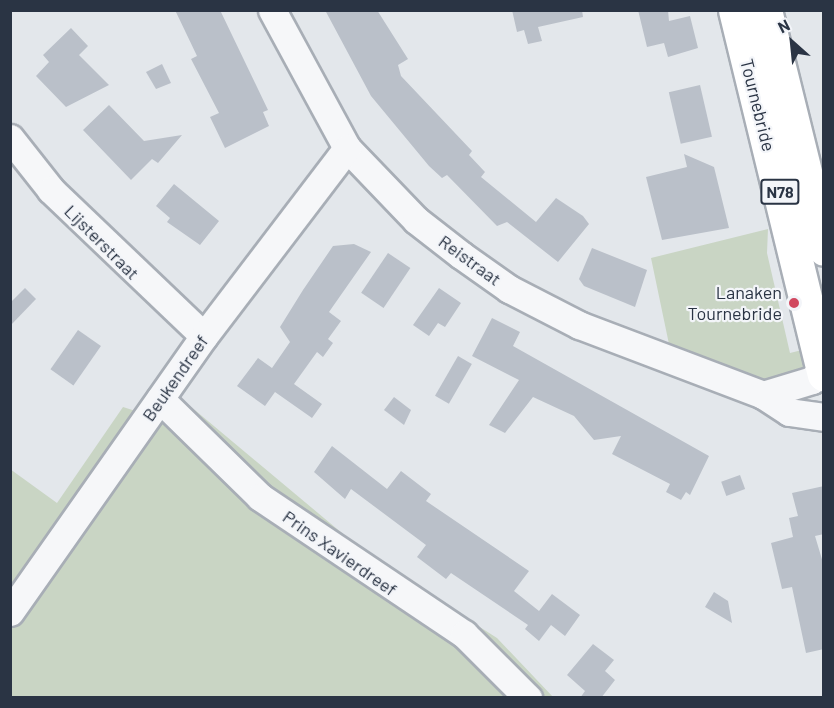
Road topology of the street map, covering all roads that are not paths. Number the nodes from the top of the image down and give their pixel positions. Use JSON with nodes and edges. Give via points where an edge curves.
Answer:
{"nodes":[{"id":1,"x":272,"y":10,"type":"edge"},
{"id":2,"x":735,"y":10,"type":"edge"},
{"id":3,"x":765,"y":10,"type":"edge"},
{"id":4,"x":10,"y":138,"type":"edge"},
{"id":5,"x":347,"y":148,"type":"junction"},
{"id":6,"x":824,"y":249,"type":"edge"},
{"id":7,"x":204,"y":336,"type":"junction"},
{"id":8,"x":823,"y":371,"type":"edge"},
{"id":9,"x":763,"y":395,"type":"junction"},
{"id":10,"x":160,"y":399,"type":"junction"},
{"id":11,"x":824,"y":417,"type":"edge"},
{"id":12,"x":10,"y":612,"type":"edge"},
{"id":13,"x":528,"y":698,"type":"edge"}],
"edges":[{"from":1,"to":5,"type":"street","name":"Reistraat"},
{"from":2,"to":8,"type":"main road","name":"Tournebride","number":"N78"},
{"from":3,"to":6,"type":"main road","name":"Tournebride","number":"N78"},
{"from":4,"to":7,"type":"street","name":"Lijsterstraat","via":[[51,190]]},
{"from":5,"to":7,"type":"street","name":"Beukendreef"},
{"from":5,"to":9,"type":"street","name":"Reistraat","via":[[416,220],[509,289],[579,325]]},
{"from":7,"to":10,"type":"street","name":"Beukendreef"},
{"from":8,"to":9,"type":"street","via":[[812,380]]},
{"from":9,"to":11,"type":"street","name":"Reistraat","via":[[789,412]]},
{"from":10,"to":12,"type":"street","name":"Beukendreef"},
{"from":10,"to":13,"type":"street","name":"Prins Xavierdreef","via":[[260,497],[464,634]]}]}
